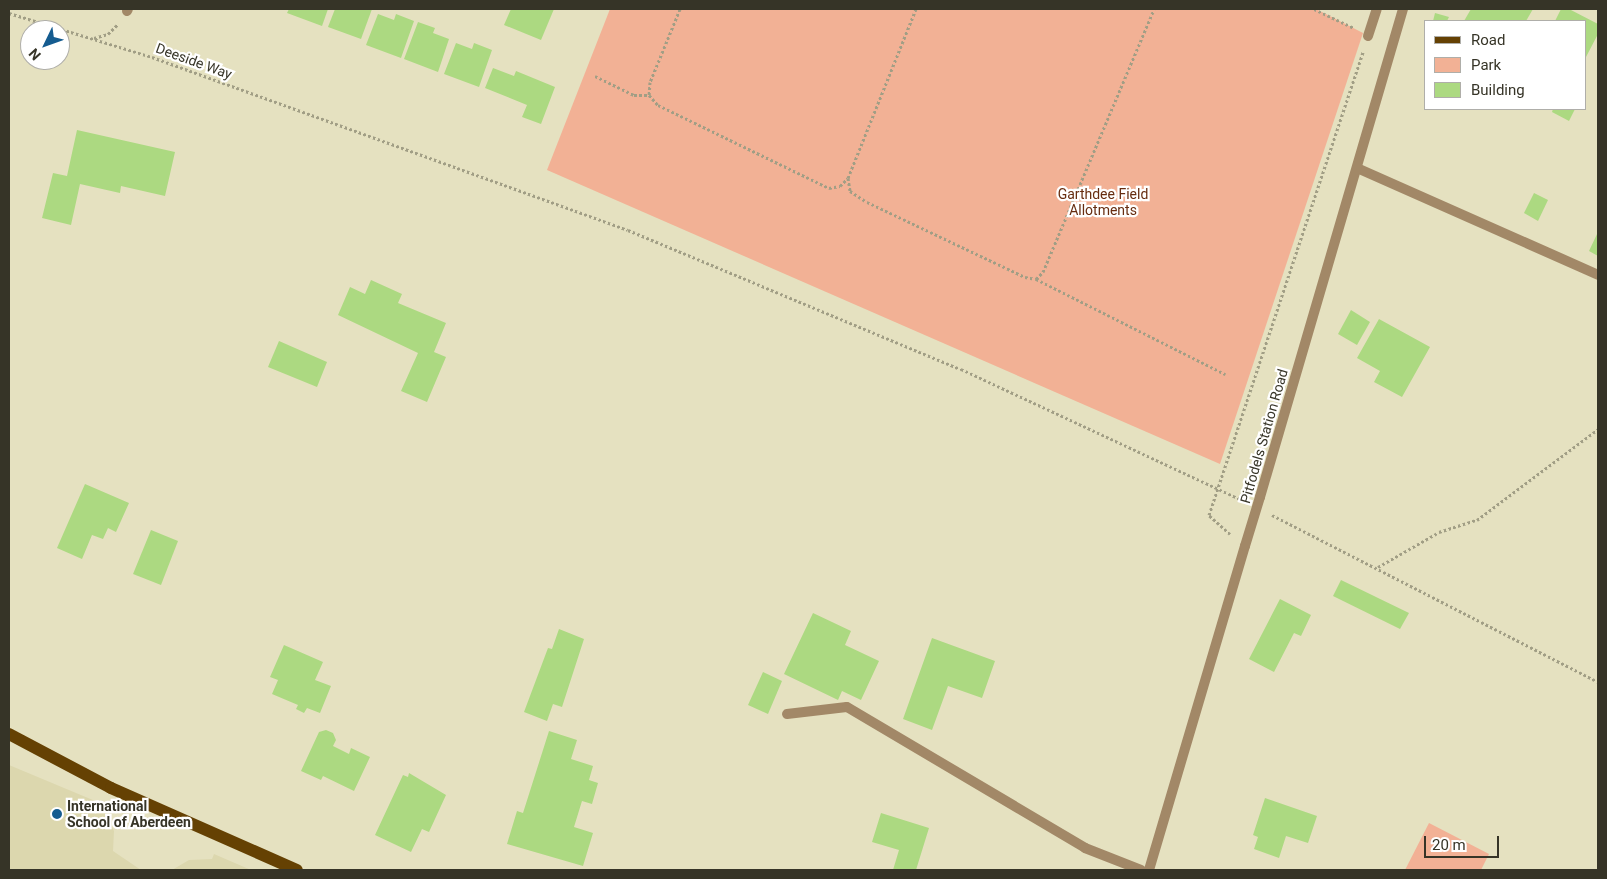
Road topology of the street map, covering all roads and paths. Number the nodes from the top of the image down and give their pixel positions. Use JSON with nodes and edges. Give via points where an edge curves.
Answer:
{"nodes":[{"id":1,"x":680,"y":9,"type":"edge"},
{"id":2,"x":916,"y":9,"type":"edge"},
{"id":3,"x":1154,"y":9,"type":"edge"},
{"id":4,"x":1314,"y":9,"type":"edge"},
{"id":5,"x":1377,"y":9,"type":"edge"},
{"id":6,"x":1403,"y":9,"type":"edge"},
{"id":7,"x":127,"y":10,"type":"edge"},
{"id":8,"x":9,"y":13,"type":"edge"},
{"id":9,"x":1368,"y":36,"type":"junction"},
{"id":10,"x":92,"y":38,"type":"junction"},
{"id":11,"x":595,"y":76,"type":"dead end"},
{"id":12,"x":649,"y":95,"type":"junction"},
{"id":13,"x":1357,"y":168,"type":"junction"},
{"id":14,"x":848,"y":178,"type":"junction"},
{"id":15,"x":1598,"y":275,"type":"edge"},
{"id":16,"x":1036,"y":279,"type":"junction"},
{"id":17,"x":1224,"y":374,"type":"dead end"},
{"id":18,"x":1598,"y":429,"type":"edge"},
{"id":19,"x":1217,"y":488,"type":"junction"},
{"id":20,"x":1243,"y":501,"type":"dead end"},
{"id":21,"x":1270,"y":514,"type":"dead end"},
{"id":22,"x":1244,"y":546,"type":"junction"},
{"id":23,"x":1378,"y":568,"type":"junction"},
{"id":24,"x":1598,"y":682,"type":"edge"},
{"id":25,"x":787,"y":714,"type":"dead end"},
{"id":26,"x":9,"y":734,"type":"edge"},
{"id":27,"x":298,"y":870,"type":"edge"},
{"id":28,"x":1141,"y":870,"type":"edge"},
{"id":29,"x":1149,"y":870,"type":"edge"}],
"edges":[{"from":1,"to":12,"type":"path","via":[[650,82]]},
{"from":2,"to":14,"type":"path"},
{"from":3,"to":16,"type":"path","via":[[1043,272]]},
{"from":4,"to":9,"type":"path"},
{"from":5,"to":9,"type":"street"},
{"from":6,"to":13,"type":"street","name":"Pitfodels Station Road"},
{"from":7,"to":10,"type":"path","via":[[114,30]]},
{"from":8,"to":10,"type":"path","name":"Deeside Way"},
{"from":9,"to":19,"type":"path"},
{"from":10,"to":19,"type":"path","name":"Deeside Way","via":[[370,136],[721,267],[1031,400]]},
{"from":11,"to":12,"type":"path","via":[[634,95]]},
{"from":12,"to":14,"type":"path","via":[[658,105],[829,188],[840,186]]},
{"from":13,"to":15,"type":"street"},
{"from":13,"to":22,"type":"street","name":"Pitfodels Station Road","bridge":true},
{"from":14,"to":16,"type":"path","via":[[850,192],[867,202],[1025,277]]},
{"from":16,"to":17,"type":"path"},
{"from":18,"to":23,"type":"path","via":[[1477,520],[1439,532]]},
{"from":19,"to":20,"type":"path","name":"Deeside Way"},
{"from":19,"to":22,"type":"path","via":[[1209,515]]},
{"from":21,"to":23,"type":"path"},
{"from":22,"to":29,"type":"street","name":"Pitfodels Station Road"},
{"from":23,"to":24,"type":"path"},
{"from":25,"to":28,"type":"street","via":[[847,707],[1085,848]]},
{"from":26,"to":27,"type":"main road","via":[[111,788]]}]}
